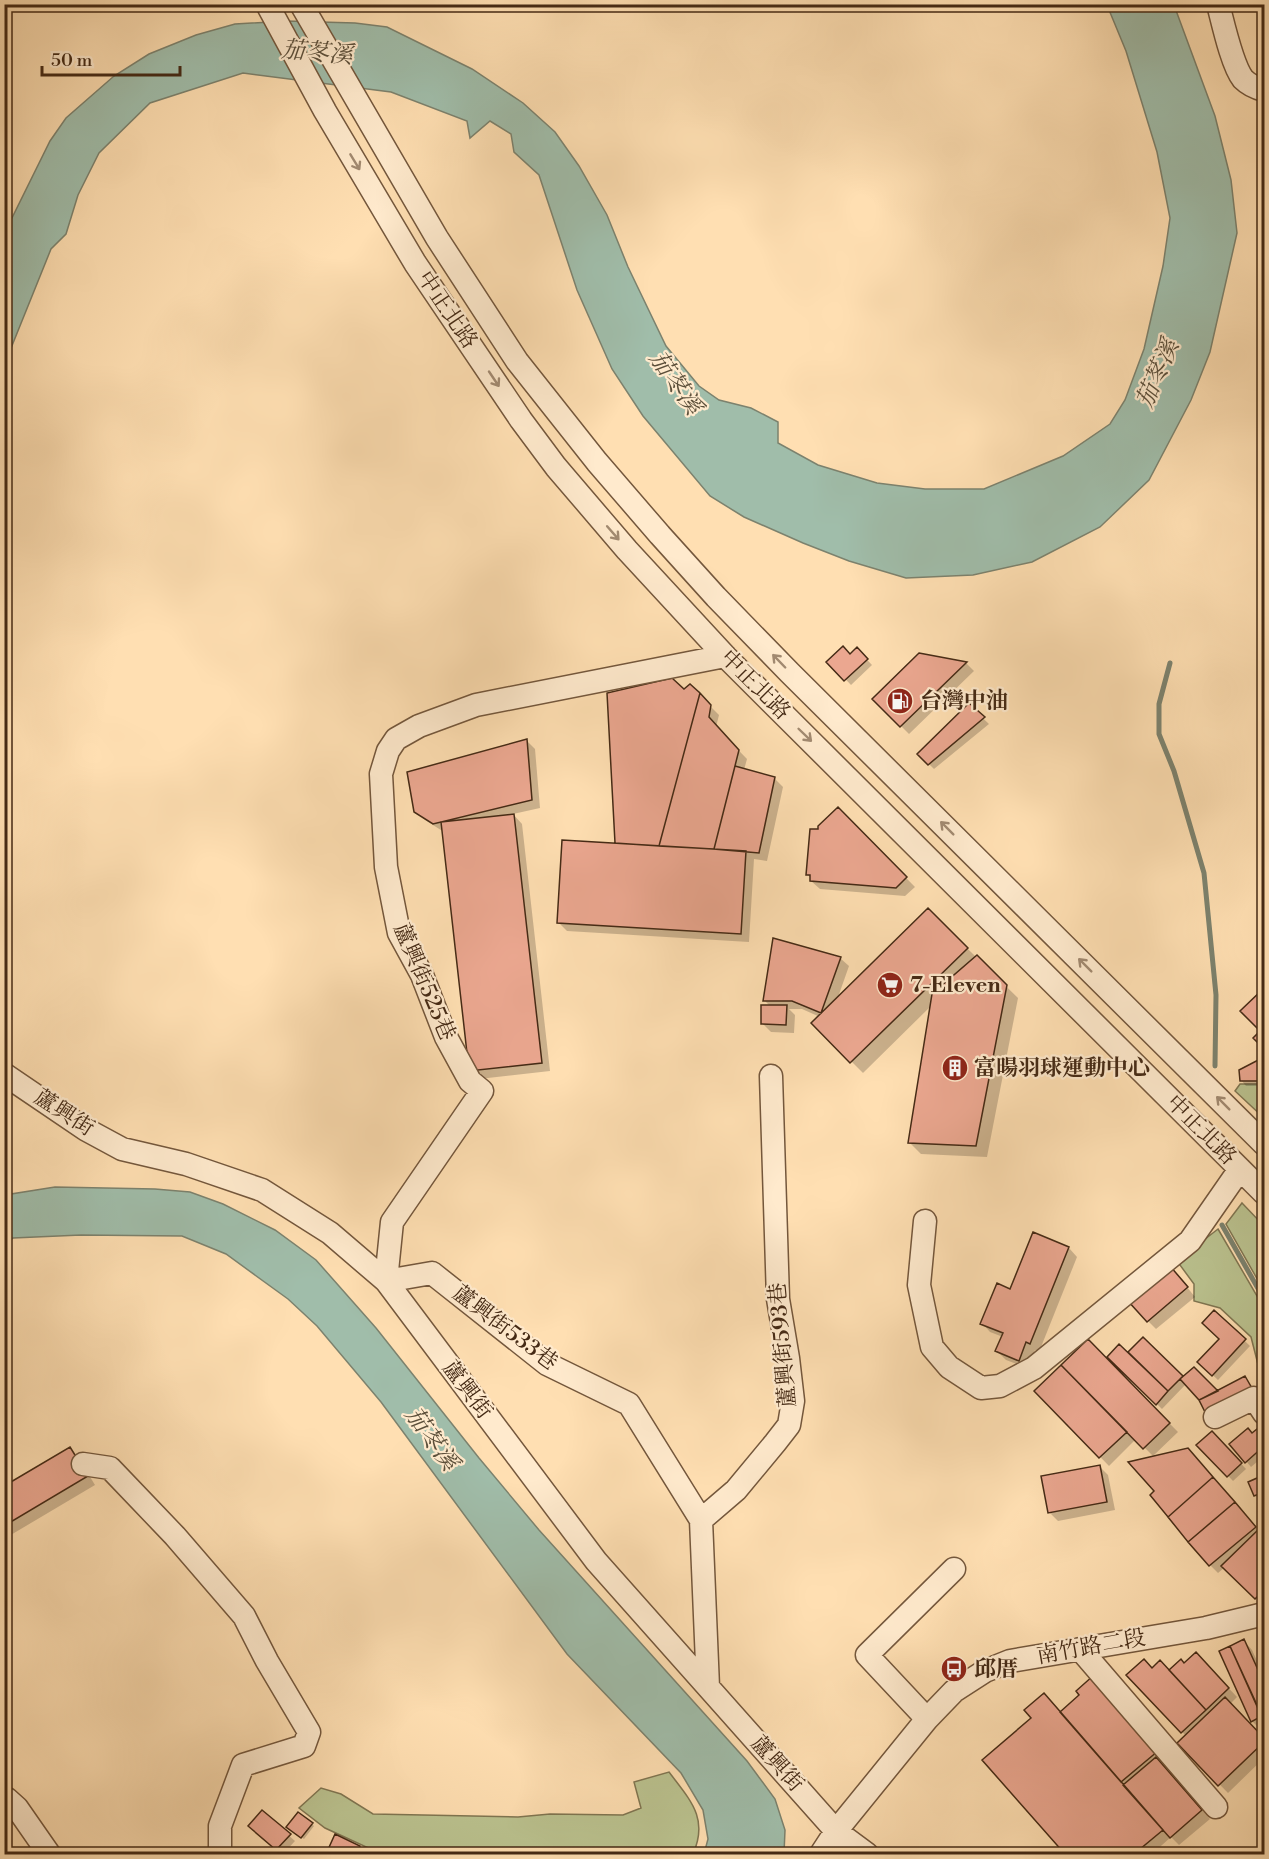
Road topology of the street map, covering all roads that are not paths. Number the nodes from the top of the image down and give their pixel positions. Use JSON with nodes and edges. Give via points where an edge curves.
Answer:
{"nodes":[{"id":1,"x":267,"y":4,"type":"edge"},
{"id":2,"x":301,"y":4,"type":"edge"},
{"id":3,"x":1218,"y":4,"type":"edge"},
{"id":4,"x":1264,"y":90,"type":"edge"},
{"id":5,"x":725,"y":656,"type":"junction"},
{"id":6,"x":4,"y":1074,"type":"edge"},
{"id":7,"x":771,"y":1076,"type":"dead end"},
{"id":8,"x":1264,"y":1144,"type":"edge"},
{"id":9,"x":1240,"y":1169,"type":"junction"},
{"id":10,"x":1264,"y":1193,"type":"edge"},
{"id":11,"x":925,"y":1221,"type":"dead end"},
{"id":12,"x":387,"y":1281,"type":"junction"},
{"id":13,"x":1264,"y":1413,"type":"edge"},
{"id":14,"x":1215,"y":1417,"type":"dead end"},
{"id":15,"x":83,"y":1464,"type":"dead end"},
{"id":16,"x":701,"y":1520,"type":"junction"},
{"id":17,"x":954,"y":1569,"type":"dead end"},
{"id":18,"x":1264,"y":1614,"type":"edge"},
{"id":19,"x":1080,"y":1649,"type":"junction"},
{"id":20,"x":708,"y":1687,"type":"junction"},
{"id":21,"x":927,"y":1719,"type":"junction"},
{"id":22,"x":4,"y":1799,"type":"edge"},
{"id":23,"x":1216,"y":1807,"type":"dead end"},
{"id":24,"x":836,"y":1831,"type":"junction"},
{"id":25,"x":49,"y":1854,"type":"edge"},
{"id":26,"x":220,"y":1854,"type":"edge"},
{"id":27,"x":821,"y":1854,"type":"edge"},
{"id":28,"x":867,"y":1854,"type":"edge"}],
"edges":[{"from":1,"to":5,"type":"street","name":"中正北路","one_way":true,"via":[[415,263],[521,420],[627,550]]},
{"from":8,"to":2,"type":"street","name":"中正北路","one_way":true,"via":[[790,673],[716,597],[597,462],[517,361],[437,238]]},
{"from":3,"to":4,"type":"street","via":[[1236,67],[1253,87]]},
{"from":5,"to":9,"type":"street","name":"中正北路","one_way":true},
{"from":5,"to":12,"type":"street","name":"蘆興街525巷","via":[[476,705],[419,726],[396,739],[388,751],[381,774],[386,867],[399,933],[422,975],[446,1037],[470,1081],[482,1091],[392,1222]]},
{"from":6,"to":12,"type":"street","name":"蘆興街","via":[[122,1149],[186,1164],[262,1190],[330,1233]]},
{"from":7,"to":16,"type":"street","name":"蘆興街593巷","via":[[778,1299],[793,1401],[789,1425],[736,1490]]},
{"from":9,"to":10,"type":"street","name":"中正北路"},
{"from":9,"to":11,"type":"street","via":[[1190,1241],[1034,1368],[1000,1386],[981,1388],[949,1367],[932,1347],[919,1285]]},
{"from":12,"to":16,"type":"street","name":"蘆興街533巷","via":[[432,1273],[547,1364],[629,1404]]},
{"from":12,"to":20,"type":"street","name":"蘆興街","via":[[596,1561]]},
{"from":13,"to":14,"type":"street","via":[[1254,1398]]},
{"from":15,"to":26,"type":"street","via":[[110,1468],[244,1616],[309,1732],[304,1746],[243,1765],[220,1826]]},
{"from":16,"to":20,"type":"street"},
{"from":17,"to":21,"type":"street","via":[[867,1655]]},
{"from":18,"to":19,"type":"street","name":"南竹路二段"},
{"from":19,"to":21,"type":"street","name":"南竹路二段","via":[[1010,1661],[985,1671],[954,1691]]},
{"from":19,"to":23,"type":"street"},
{"from":20,"to":24,"type":"street","name":"蘆興街"},
{"from":21,"to":24,"type":"street","name":"南竹路二段"},
{"from":22,"to":25,"type":"street","via":[[17,1808]]},
{"from":24,"to":27,"type":"street","name":"南竹路二段"},
{"from":24,"to":28,"type":"street","name":"蘆興街"}]}
